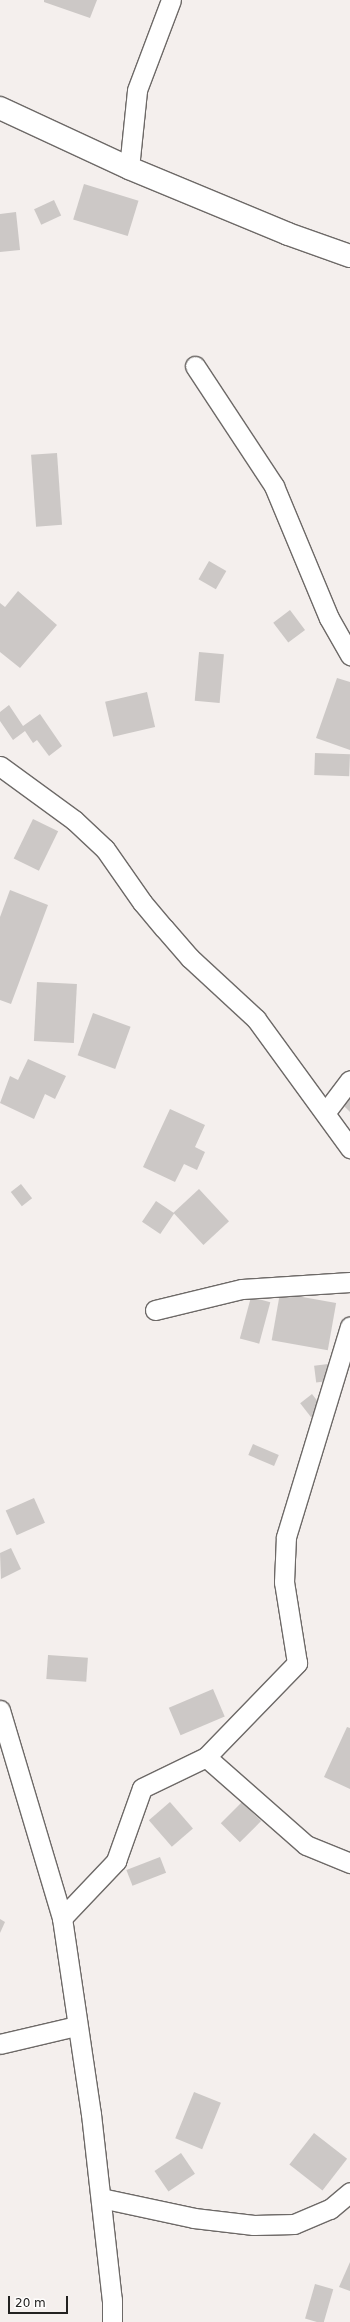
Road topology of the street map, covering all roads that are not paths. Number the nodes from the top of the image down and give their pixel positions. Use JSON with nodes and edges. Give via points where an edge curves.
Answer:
{"nodes":[{"id":1,"x":171,"y":0,"type":"edge"},
{"id":2,"x":0,"y":108,"type":"edge"},
{"id":3,"x":129,"y":168,"type":"junction"},
{"id":4,"x":350,"y":256,"type":"edge"},
{"id":5,"x":195,"y":366,"type":"dead end"},
{"id":6,"x":350,"y":655,"type":"edge"},
{"id":7,"x":0,"y":766,"type":"edge"},
{"id":8,"x":350,"y":1080,"type":"edge"},
{"id":9,"x":325,"y":1113,"type":"junction"},
{"id":10,"x":350,"y":1148,"type":"edge"},
{"id":11,"x":350,"y":1282,"type":"edge"},
{"id":12,"x":155,"y":1310,"type":"dead end"},
{"id":13,"x":350,"y":1327,"type":"edge"},
{"id":14,"x":0,"y":1710,"type":"edge"},
{"id":15,"x":206,"y":1757,"type":"junction"},
{"id":16,"x":350,"y":1863,"type":"edge"},
{"id":17,"x":62,"y":1918,"type":"junction"},
{"id":18,"x":76,"y":2026,"type":"junction"},
{"id":19,"x":0,"y":2044,"type":"edge"},
{"id":20,"x":350,"y":2192,"type":"edge"},
{"id":21,"x":101,"y":2198,"type":"junction"},
{"id":22,"x":112,"y":2322,"type":"edge"}],
"edges":[{"from":1,"to":3,"type":"street","via":[[137,90]]},
{"from":2,"to":3,"type":"main road"},
{"from":3,"to":4,"type":"main road","via":[[288,234]]},
{"from":5,"to":6,"type":"street","via":[[274,486],[329,618]]},
{"from":7,"to":9,"type":"street","via":[[69,816],[105,849],[142,902],[190,958],[256,1019]]},
{"from":8,"to":9,"type":"street"},
{"from":9,"to":10,"type":"street"},
{"from":11,"to":12,"type":"street","via":[[242,1289]]},
{"from":13,"to":15,"type":"street","via":[[286,1537],[284,1582],[297,1663]]},
{"from":14,"to":17,"type":"street"},
{"from":15,"to":16,"type":"street","via":[[306,1845]]},
{"from":15,"to":17,"type":"street","via":[[142,1788],[116,1861]]},
{"from":17,"to":18,"type":"street"},
{"from":18,"to":19,"type":"street"},
{"from":18,"to":21,"type":"street","via":[[91,2114]]},
{"from":20,"to":21,"type":"street","via":[[330,2209],[294,2224],[254,2224],[194,2218]]},
{"from":21,"to":22,"type":"street"}]}
